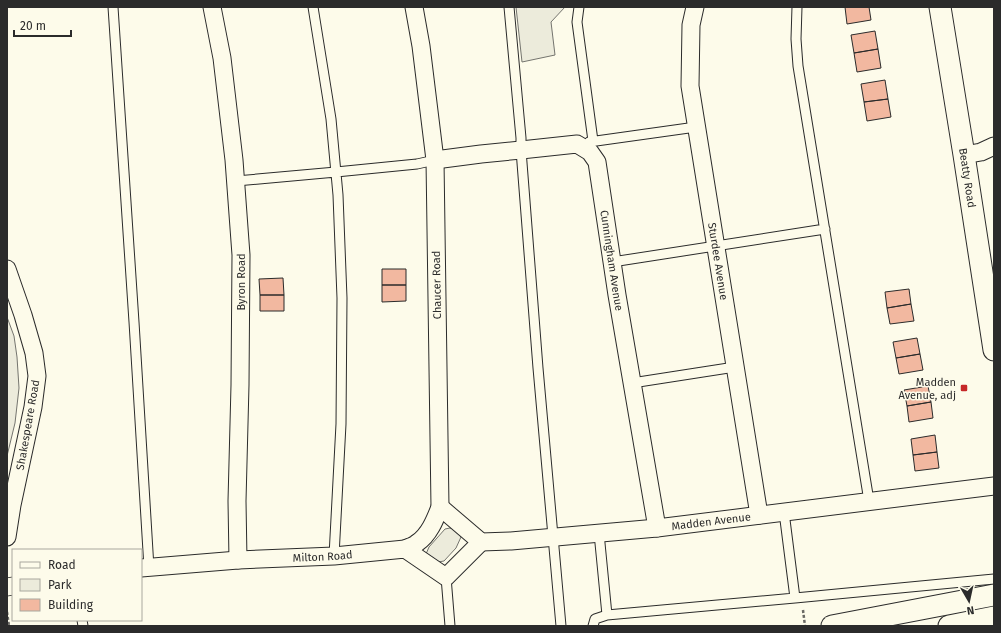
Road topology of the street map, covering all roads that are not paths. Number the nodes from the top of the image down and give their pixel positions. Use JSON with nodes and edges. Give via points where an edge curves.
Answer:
{"nodes":[{"id":1,"x":113,"y":7,"type":"edge"},
{"id":2,"x":212,"y":7,"type":"edge"},
{"id":3,"x":314,"y":7,"type":"edge"},
{"id":4,"x":414,"y":7,"type":"edge"},
{"id":5,"x":509,"y":7,"type":"edge"},
{"id":6,"x":578,"y":7,"type":"edge"},
{"id":7,"x":695,"y":7,"type":"edge"},
{"id":8,"x":797,"y":7,"type":"edge"},
{"id":9,"x":940,"y":7,"type":"edge"},
{"id":10,"x":696,"y":127,"type":"junction"},
{"id":11,"x":585,"y":143,"type":"junction"},
{"id":12,"x":994,"y":146,"type":"edge"},
{"id":13,"x":521,"y":150,"type":"junction"},
{"id":14,"x":964,"y":155,"type":"junction"},
{"id":15,"x":435,"y":160,"type":"junction"},
{"id":16,"x":336,"y":172,"type":"junction"},
{"id":17,"x":236,"y":181,"type":"junction"},
{"id":18,"x":825,"y":229,"type":"junction"},
{"id":19,"x":716,"y":246,"type":"junction"},
{"id":20,"x":612,"y":262,"type":"junction"},
{"id":21,"x":7,"y":269,"type":"edge"},
{"id":22,"x":994,"y":350,"type":"edge"},
{"id":23,"x":735,"y":367,"type":"junction"},
{"id":24,"x":632,"y":382,"type":"junction"},
{"id":25,"x":994,"y":486,"type":"edge"},
{"id":26,"x":869,"y":501,"type":"junction"},
{"id":27,"x":440,"y":507,"type":"junction"},
{"id":28,"x":784,"y":512,"type":"junction"},
{"id":29,"x":759,"y":515,"type":"junction"},
{"id":30,"x":657,"y":528,"type":"junction"},
{"id":31,"x":599,"y":533,"type":"junction"},
{"id":32,"x":7,"y":537,"type":"edge"},
{"id":33,"x":553,"y":537,"type":"junction"},
{"id":34,"x":481,"y":542,"type":"junction"},
{"id":35,"x":405,"y":549,"type":"junction"},
{"id":36,"x":334,"y":556,"type":"junction"},
{"id":37,"x":238,"y":560,"type":"junction"},
{"id":38,"x":145,"y":568,"type":"edge"},
{"id":39,"x":446,"y":577,"type":"junction"},
{"id":40,"x":994,"y":578,"type":"edge"},
{"id":41,"x":994,"y":595,"type":"edge"},
{"id":42,"x":795,"y":598,"type":"junction"},
{"id":43,"x":607,"y":615,"type":"junction"},
{"id":44,"x":994,"y":617,"type":"edge"},
{"id":45,"x":450,"y":626,"type":"edge"},
{"id":46,"x":560,"y":626,"type":"edge"},
{"id":47,"x":593,"y":626,"type":"edge"},
{"id":48,"x":832,"y":626,"type":"edge"},
{"id":49,"x":949,"y":626,"type":"edge"}],
"edges":[{"from":1,"to":38,"type":"lane","via":[[134,322]]},
{"from":2,"to":17,"type":"street","name":"Byron Road","via":[[222,58]]},
{"from":3,"to":16,"type":"lane","via":[[331,119]]},
{"from":4,"to":15,"type":"street","name":"Chaucer Road"},
{"from":5,"to":13,"type":"lane"},
{"from":6,"to":11,"type":"lane"},
{"from":7,"to":10,"type":"street","name":"Sturdee Avenue","via":[[691,25],[690,86]]},
{"from":8,"to":18,"type":"lane","via":[[798,66]]},
{"from":9,"to":14,"type":"street","name":"Beatty Road"},
{"from":10,"to":11,"type":"lane"},
{"from":10,"to":19,"type":"street","name":"Sturdee Avenue"},
{"from":11,"to":13,"type":"street"},
{"from":11,"to":20,"type":"street","name":"Cunningham Avenue","via":[[597,162]]},
{"from":12,"to":14,"type":"street","via":[[981,152]]},
{"from":13,"to":15,"type":"street"},
{"from":13,"to":33,"type":"lane"},
{"from":14,"to":22,"type":"street","name":"Beatty Road"},
{"from":15,"to":16,"type":"lane"},
{"from":15,"to":27,"type":"street","name":"Chaucer Road"},
{"from":16,"to":17,"type":"lane"},
{"from":16,"to":36,"type":"lane","via":[[342,298],[341,424]]},
{"from":17,"to":37,"type":"street","name":"Byron Road","via":[[241,255]]},
{"from":18,"to":19,"type":"lane"},
{"from":18,"to":26,"type":"lane"},
{"from":19,"to":20,"type":"lane"},
{"from":19,"to":23,"type":"street","name":"Sturdee Avenue"},
{"from":20,"to":24,"type":"street","name":"Cunningham Avenue"},
{"from":21,"to":32,"type":"street","name":"Shakespeare Road","via":[[34,353],[37,376]]},
{"from":23,"to":24,"type":"lane"},
{"from":23,"to":29,"type":"street","name":"Sturdee Avenue"},
{"from":24,"to":30,"type":"street","name":"Cunningham Avenue"},
{"from":25,"to":26,"type":"street","name":"Madden Avenue"},
{"from":26,"to":28,"type":"street","name":"Madden Avenue"},
{"from":27,"to":34,"type":"street"},
{"from":27,"to":35,"type":"street","name":"Chaucer Road","via":[[427,532],[417,543]]},
{"from":28,"to":29,"type":"street","name":"Madden Avenue"},
{"from":28,"to":42,"type":"lane"},
{"from":29,"to":30,"type":"street","name":"Madden Avenue"},
{"from":30,"to":31,"type":"street","name":"Madden Avenue"},
{"from":31,"to":33,"type":"street","name":"Madden Avenue"},
{"from":31,"to":43,"type":"lane"},
{"from":33,"to":34,"type":"street","name":"Madden Avenue"},
{"from":33,"to":46,"type":"lane"},
{"from":34,"to":39,"type":"street"},
{"from":35,"to":36,"type":"street","name":"Milton Road"},
{"from":35,"to":39,"type":"street"},
{"from":36,"to":37,"type":"street","name":"Milton Road"},
{"from":37,"to":38,"type":"street","name":"Milton Road"},
{"from":39,"to":45,"type":"lane"},
{"from":40,"to":42,"type":"lane"},
{"from":41,"to":48,"type":"street"},
{"from":42,"to":43,"type":"lane"},
{"from":43,"to":47,"type":"lane","via":[[595,619]]},
{"from":44,"to":49,"type":"street"}]}
